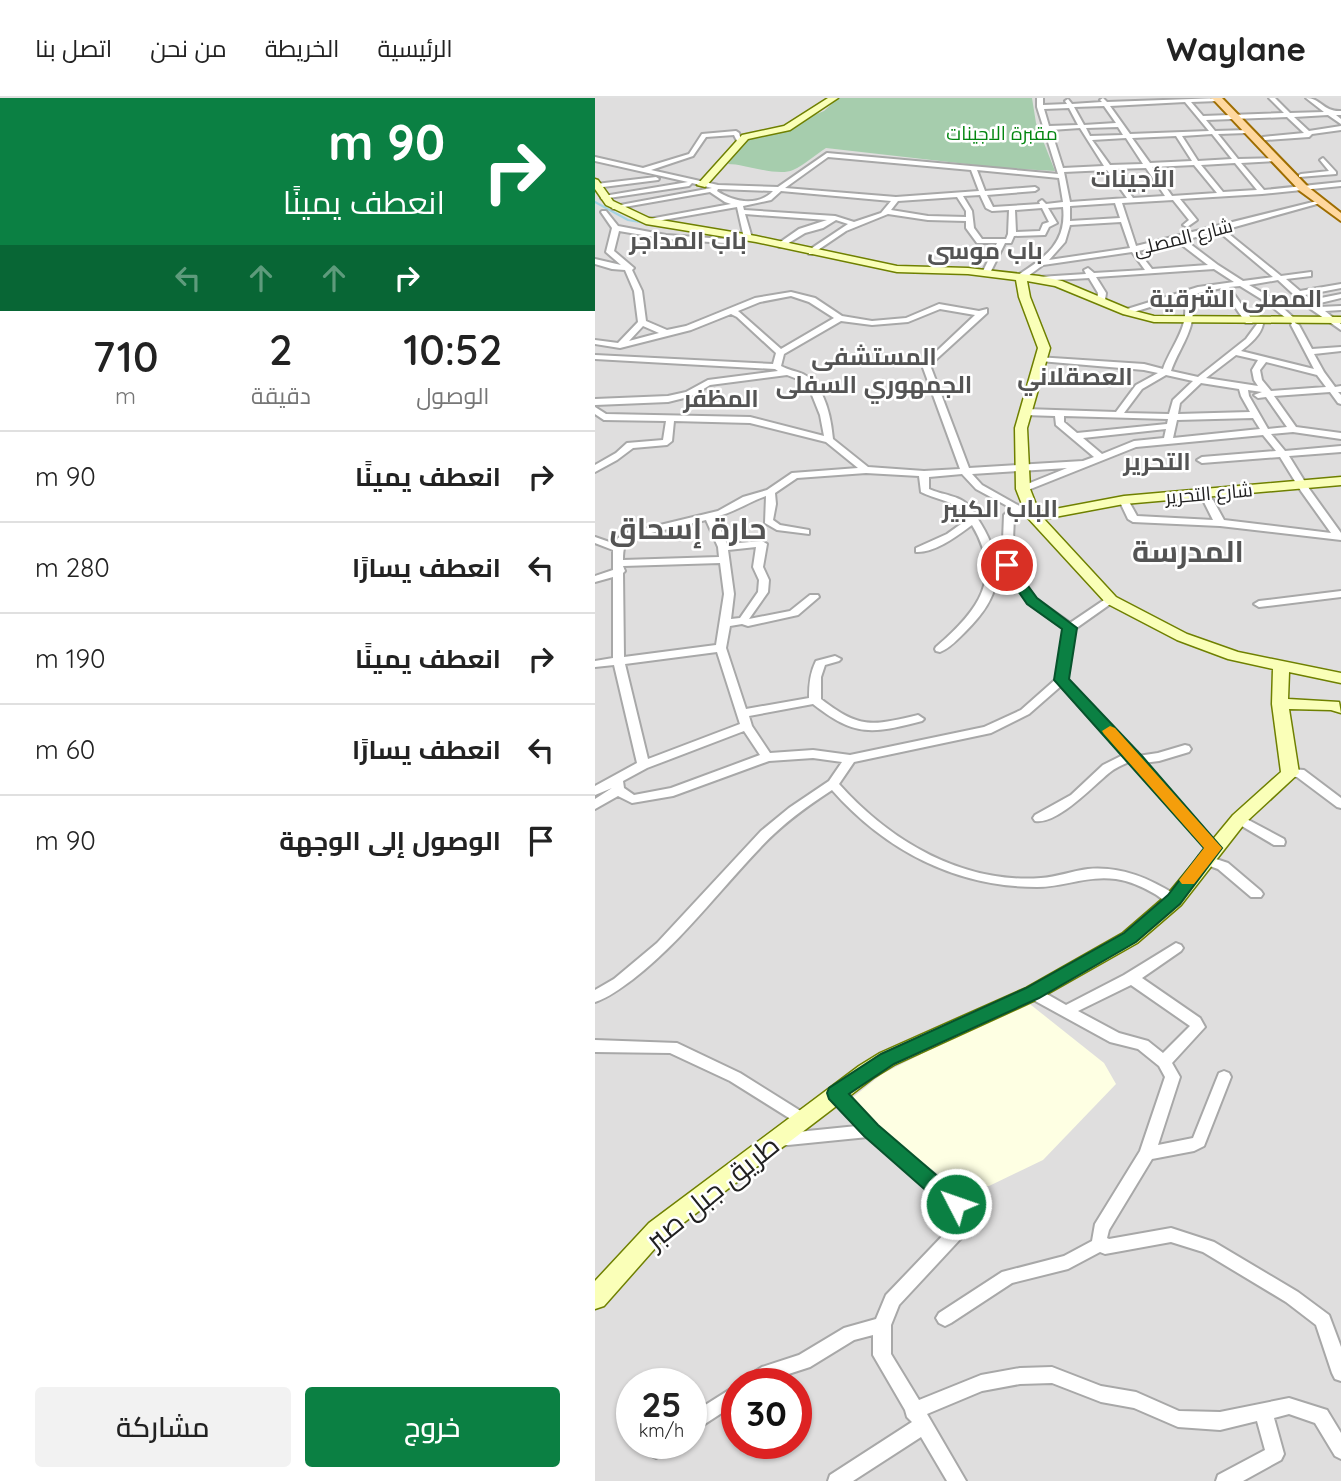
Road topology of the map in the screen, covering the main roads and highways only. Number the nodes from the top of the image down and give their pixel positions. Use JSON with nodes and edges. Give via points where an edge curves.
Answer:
{"nodes":[{"id":1,"x":834,"y":98,"type":"edge"},
{"id":2,"x":1218,"y":98,"type":"edge"},
{"id":3,"x":1226,"y":98,"type":"edge"},
{"id":4,"x":697,"y":184,"type":"road end"},
{"id":5,"x":599,"y":190,"type":"edge"},
{"id":6,"x":1341,"y":208,"type":"edge"},
{"id":7,"x":599,"y":210,"type":"edge"},
{"id":8,"x":1341,"y":218,"type":"edge"},
{"id":9,"x":744,"y":240,"type":"junction"},
{"id":10,"x":986,"y":274,"type":"junction"},
{"id":11,"x":1020,"y":277,"type":"junction"},
{"id":12,"x":1039,"y":279,"type":"junction"},
{"id":13,"x":1189,"y":323,"type":"junction"},
{"id":14,"x":1339,"y":324,"type":"edge"},
{"id":15,"x":1341,"y":481,"type":"edge"},
{"id":16,"x":1304,"y":488,"type":"junction"},
{"id":17,"x":1341,"y":488,"type":"edge"},
{"id":18,"x":1126,"y":503,"type":"junction"},
{"id":19,"x":1034,"y":517,"type":"junction"},
{"id":20,"x":1280,"y":666,"type":"junction"},
{"id":21,"x":1341,"y":678,"type":"edge"},
{"id":22,"x":1280,"y":704,"type":"junction"},
{"id":23,"x":1341,"y":708,"type":"edge"},
{"id":24,"x":595,"y":1298,"type":"edge"}],
"edges":[{"from":1,"to":4,"type":"main road","via":[[787,128],[740,142]]},
{"from":2,"to":8,"type":"main road","via":[[1304,189]]},
{"from":3,"to":6,"type":"main road","via":[[1301,176]]},
{"from":5,"to":9,"type":"main road","via":[[615,208],[646,221]]},
{"from":7,"to":9,"type":"main road","via":[[635,225]]},
{"from":9,"to":10,"type":"main road","via":[[897,269]]},
{"from":9,"to":10,"type":"main road","via":[[884,273]]},
{"from":10,"to":11,"type":"main road"},
{"from":11,"to":12,"type":"main road"},
{"from":11,"to":19,"type":"main road","via":[[1022,295],[1044,348],[1021,428],[1020,470]]},
{"from":12,"to":13,"type":"main road","via":[[1127,312]]},
{"from":12,"to":13,"type":"main road","via":[[1111,312],[1148,322]]},
{"from":13,"to":14,"type":"main road"},
{"from":15,"to":16,"type":"main road","name":"شارع التحرير"},
{"from":16,"to":17,"type":"main road","name":"شارع التحرير"},
{"from":16,"to":18,"type":"main road","name":"شارع التحرير"},
{"from":16,"to":18,"type":"main road","name":"شارع التحرير","via":[[1208,500]]},
{"from":18,"to":19,"type":"main road","name":"شارع التحرير"},
{"from":19,"to":20,"type":"main road","via":[[1111,600],[1182,638]]},
{"from":20,"to":21,"type":"main road"},
{"from":20,"to":22,"type":"main road"},
{"from":22,"to":23,"type":"main road"},
{"from":22,"to":24,"type":"main road","name":"طريق جبل صبر","via":[[1290,773],[1239,819],[1174,900],[1130,938],[1033,993],[887,1059],[836,1093],[656,1230]]}]}
